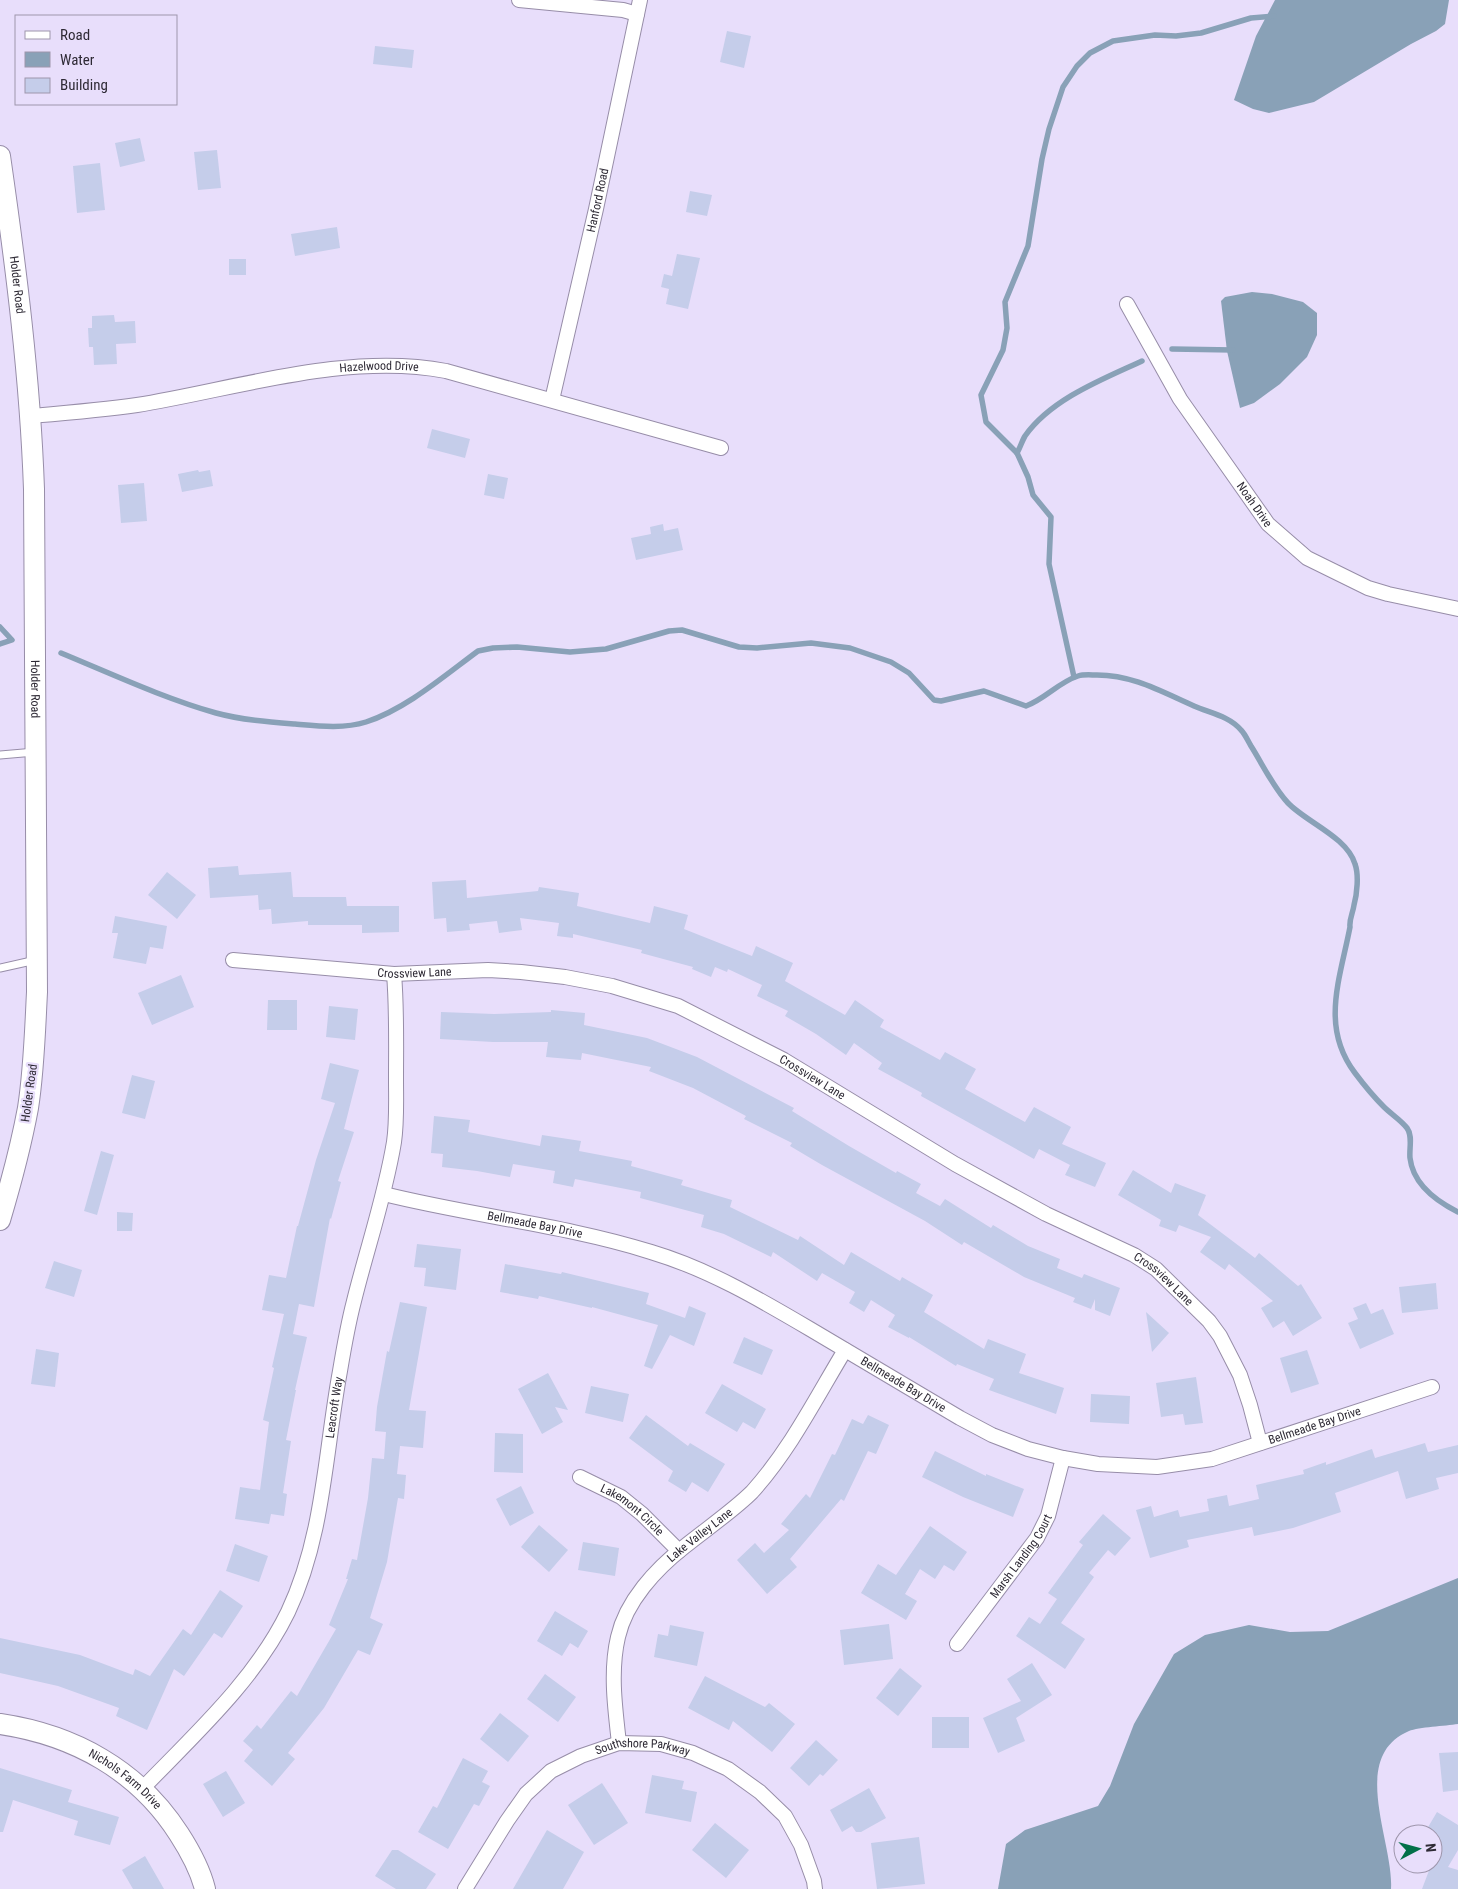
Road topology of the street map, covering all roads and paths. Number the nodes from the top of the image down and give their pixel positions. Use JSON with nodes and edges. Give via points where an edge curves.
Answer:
{"nodes":[{"id":1,"x":519,"y":0,"type":"edge"},
{"id":2,"x":639,"y":7,"type":"edge"},
{"id":3,"x":0,"y":156,"type":"edge"},
{"id":4,"x":1127,"y":304,"type":"dead end"},
{"id":5,"x":552,"y":400,"type":"junction"},
{"id":6,"x":31,"y":416,"type":"junction"},
{"id":7,"x":721,"y":448,"type":"dead end"},
{"id":8,"x":1458,"y":609,"type":"edge"},
{"id":9,"x":36,"y":752,"type":"junction"},
{"id":10,"x":0,"y":755,"type":"edge"},
{"id":11,"x":37,"y":960,"type":"junction"},
{"id":12,"x":233,"y":960,"type":"dead end"},
{"id":13,"x":0,"y":968,"type":"edge"},
{"id":14,"x":394,"y":974,"type":"junction"},
{"id":15,"x":384,"y":1194,"type":"junction"},
{"id":16,"x":0,"y":1220,"type":"edge"},
{"id":17,"x":845,"y":1350,"type":"junction"},
{"id":18,"x":1432,"y":1387,"type":"dead end"},
{"id":19,"x":1260,"y":1443,"type":"junction"},
{"id":20,"x":1063,"y":1458,"type":"junction"},
{"id":21,"x":580,"y":1477,"type":"dead end"},
{"id":22,"x":679,"y":1551,"type":"junction"},
{"id":23,"x":957,"y":1644,"type":"dead end"},
{"id":24,"x":0,"y":1724,"type":"edge"},
{"id":25,"x":618,"y":1743,"type":"junction"},
{"id":26,"x":142,"y":1789,"type":"junction"},
{"id":27,"x":206,"y":1889,"type":"edge"},
{"id":28,"x":464,"y":1889,"type":"edge"},
{"id":29,"x":815,"y":1889,"type":"edge"}],
"edges":[{"from":1,"to":2,"type":"street","via":[[622,10]]},
{"from":2,"to":5,"type":"street","name":"Hanford Road"},
{"from":3,"to":6,"type":"street","name":"Holder Road","via":[[15,257]]},
{"from":4,"to":8,"type":"street","name":"Noah Drive","via":[[1180,399],[1268,524],[1282,538],[1307,558],[1368,588]]},
{"from":5,"to":6,"type":"street","name":"Hazelwood Drive","via":[[446,371],[411,366],[317,371],[138,405]]},
{"from":5,"to":7,"type":"street","name":"Hazelwood Drive"},
{"from":6,"to":9,"type":"street","name":"Holder Road"},
{"from":9,"to":10,"type":"lane"},
{"from":9,"to":11,"type":"street","name":"Holder Road"},
{"from":11,"to":13,"type":"lane"},
{"from":11,"to":16,"type":"street","name":"Holder Road","via":[[35,1046],[28,1106]]},
{"from":12,"to":14,"type":"street","name":"Crossview Lane"},
{"from":14,"to":15,"type":"street","name":"Leacroft Way","via":[[394,1140]]},
{"from":14,"to":19,"type":"street","name":"Crossview Lane","via":[[488,970],[565,977],[612,986],[678,1006],[784,1060],[955,1164],[1046,1214],[1134,1255],[1156,1270],[1209,1321],[1220,1336],[1240,1375]]},
{"from":15,"to":17,"type":"street","name":"Bellmeade Bay Drive","via":[[651,1252],[743,1290]]},
{"from":15,"to":26,"type":"street","name":"Leacroft Way","via":[[353,1303],[339,1372],[322,1500],[302,1578],[283,1621],[246,1678]]},
{"from":17,"to":20,"type":"street","name":"Bellmeade Bay Drive","via":[[992,1435]]},
{"from":17,"to":22,"type":"street","name":"Lake Valley Lane","via":[[772,1470],[750,1494]]},
{"from":18,"to":19,"type":"street","name":"Bellmeade Bay Drive"},
{"from":19,"to":20,"type":"street","name":"Bellmeade Bay Drive","via":[[1212,1459],[1157,1466],[1098,1464]]},
{"from":20,"to":23,"type":"street","name":"Marsh Landing Court","via":[[1048,1516],[1037,1538]]},
{"from":21,"to":22,"type":"street","name":"Lakemont Circle","via":[[621,1498]]},
{"from":22,"to":25,"type":"street","name":"Lake Valley Lane","via":[[640,1592],[618,1636],[614,1676]]},
{"from":24,"to":26,"type":"street","name":"Nichols Farm Drive","via":[[54,1736],[86,1749],[117,1768]]},
{"from":25,"to":28,"type":"street","name":"Southshore Parkway","via":[[551,1771],[526,1794]]},
{"from":25,"to":29,"type":"street","name":"Southshore Parkway","via":[[662,1744],[693,1753],[728,1769],[760,1792],[785,1816],[801,1844]]},
{"from":26,"to":27,"type":"street","name":"Nichols Farm Drive","via":[[172,1823],[190,1851]]}]}
